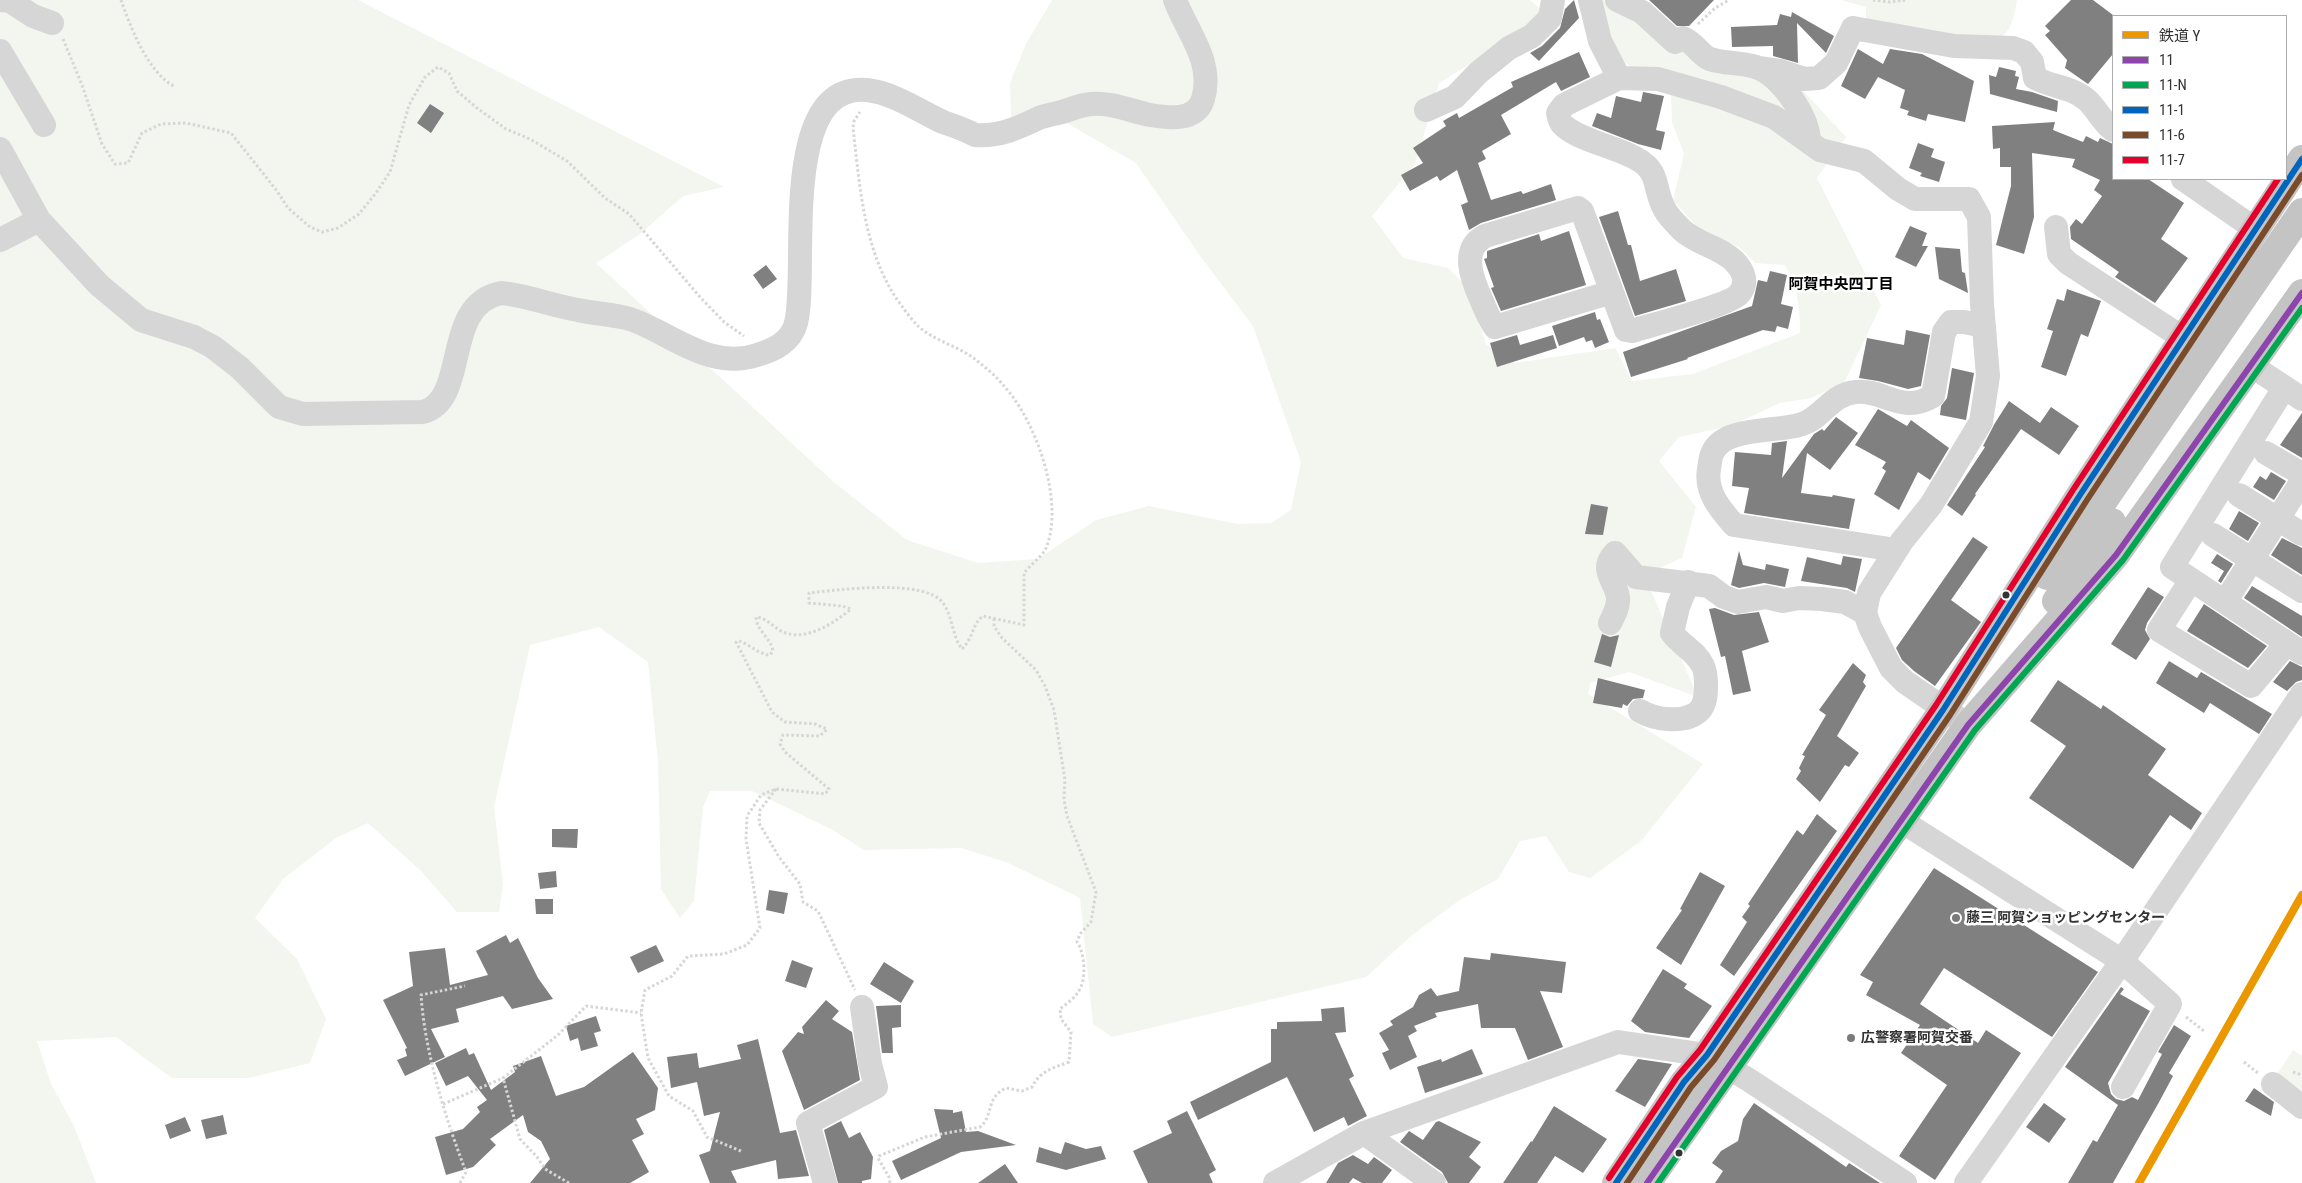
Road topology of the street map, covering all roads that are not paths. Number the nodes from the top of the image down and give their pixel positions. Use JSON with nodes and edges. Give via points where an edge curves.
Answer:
{"nodes":[{"id":1,"x":1,"y":0,"type":"edge"},
{"id":2,"x":1175,"y":0,"type":"edge"},
{"id":3,"x":1553,"y":0,"type":"edge"},
{"id":4,"x":1590,"y":0,"type":"edge"},
{"id":5,"x":1618,"y":0,"type":"edge"},
{"id":6,"x":52,"y":23,"type":"road end"},
{"id":7,"x":0,"y":51,"type":"edge"},
{"id":8,"x":1758,"y":68,"type":"junction"},
{"id":9,"x":1619,"y":78,"type":"junction"},
{"id":10,"x":1426,"y":110,"type":"dead end"},
{"id":11,"x":44,"y":125,"type":"dead end"},
{"id":12,"x":2112,"y":129,"type":"edge"},
{"id":13,"x":1810,"y":142,"type":"junction"},
{"id":14,"x":0,"y":149,"type":"edge"},
{"id":15,"x":2302,"y":159,"type":"edge"},
{"id":16,"x":2184,"y":180,"type":"edge"},
{"id":17,"x":2302,"y":212,"type":"edge"},
{"id":18,"x":39,"y":220,"type":"junction"},
{"id":19,"x":2056,"y":227,"type":"dead end"},
{"id":20,"x":2255,"y":229,"type":"junction"},
{"id":21,"x":0,"y":240,"type":"edge"},
{"id":22,"x":2302,"y":244,"type":"edge"},
{"id":23,"x":1612,"y":292,"type":"junction"},
{"id":24,"x":2302,"y":293,"type":"edge"},
{"id":25,"x":2250,"y":305,"type":"junction"},
{"id":26,"x":1984,"y":326,"type":"junction"},
{"id":27,"x":2183,"y":338,"type":"junction"},
{"id":28,"x":2252,"y":366,"type":"junction"},
{"id":29,"x":2293,"y":393,"type":"edge"},
{"id":30,"x":2266,"y":453,"type":"dead end"},
{"id":31,"x":2302,"y":474,"type":"edge"},
{"id":32,"x":2302,"y":481,"type":"edge"},
{"id":33,"x":2239,"y":495,"type":"dead end"},
{"id":34,"x":2277,"y":519,"type":"junction"},
{"id":35,"x":2302,"y":534,"type":"edge"},
{"id":36,"x":2213,"y":536,"type":"dead end"},
{"id":37,"x":1896,"y":550,"type":"junction"},
{"id":38,"x":2252,"y":560,"type":"junction"},
{"id":39,"x":2191,"y":580,"type":"junction"},
{"id":40,"x":1688,"y":582,"type":"junction"},
{"id":41,"x":2302,"y":590,"type":"edge"},
{"id":42,"x":2225,"y":602,"type":"junction"},
{"id":43,"x":1865,"y":613,"type":"junction"},
{"id":44,"x":1610,"y":623,"type":"dead end"},
{"id":45,"x":2294,"y":648,"type":"edge"},
{"id":46,"x":2302,"y":694,"type":"edge"},
{"id":47,"x":1943,"y":710,"type":"junction"},
{"id":48,"x":1640,"y":711,"type":"dead end"},
{"id":49,"x":1968,"y":725,"type":"junction"},
{"id":50,"x":1900,"y":820,"type":"junction"},
{"id":51,"x":2122,"y":961,"type":"junction"},
{"id":52,"x":862,"y":1006,"type":"road end"},
{"id":53,"x":1717,"y":1060,"type":"junction"},
{"id":54,"x":2272,"y":1084,"type":"dead end"},
{"id":55,"x":2123,"y":1087,"type":"dead end"},
{"id":56,"x":2302,"y":1107,"type":"edge"},
{"id":57,"x":1364,"y":1133,"type":"junction"},
{"id":58,"x":825,"y":1183,"type":"edge"},
{"id":59,"x":1275,"y":1183,"type":"edge"},
{"id":60,"x":1434,"y":1183,"type":"edge"},
{"id":61,"x":1616,"y":1183,"type":"edge"},
{"id":62,"x":1647,"y":1183,"type":"edge"},
{"id":63,"x":1905,"y":1183,"type":"edge"},
{"id":64,"x":1966,"y":1183,"type":"edge"}],
"edges":[{"from":1,"to":6,"type":"street","via":[[10,1],[33,16]]},
{"from":2,"to":18,"type":"street","via":[[1207,76],[1202,103],[1181,118],[1102,103],[1090,104],[1041,117],[1025,126],[990,136],[975,135],[877,92],[854,91],[831,100],[822,111],[804,165],[796,324],[780,346],[737,359],[716,357],[682,345],[628,319],[501,293],[481,301],[468,317],[444,396],[430,410],[303,414],[279,407],[240,368],[213,347],[194,337],[141,320],[99,285]]},
{"from":3,"to":10,"type":"street","via":[[1550,18],[1532,36],[1509,48],[1455,97]]},
{"from":4,"to":9,"type":"street","via":[[1600,41]]},
{"from":5,"to":8,"type":"street","via":[[1642,12],[1674,42],[1683,38],[1693,42],[1709,58]]},
{"from":7,"to":11,"type":"street"},
{"from":8,"to":12,"type":"street","via":[[1804,79],[1818,78],[1836,64],[1853,28],[1954,46],[2013,48],[2024,52],[2032,62],[2035,78],[2086,99]]},
{"from":8,"to":13,"type":"street","via":[[1784,86],[1809,129]]},
{"from":9,"to":13,"type":"street","via":[[1658,79],[1721,97],[1774,117]]},
{"from":9,"to":23,"type":"street","via":[[1564,105],[1558,113],[1559,120],[1579,134],[1646,165],[1655,176],[1665,210],[1682,230],[1733,259],[1744,272],[1745,282],[1739,294],[1724,303],[1632,331],[1626,330]]},
{"from":13,"to":26,"type":"street","via":[[1820,150],[1864,161],[1915,199],[1969,199],[1979,216]]},
{"from":14,"to":18,"type":"street"},
{"from":15,"to":20,"type":"highway"},
{"from":16,"to":20,"type":"street"},
{"from":17,"to":25,"type":"highway"},
{"from":18,"to":21,"type":"street"},
{"from":19,"to":27,"type":"street","via":[[2060,254],[2068,263]]},
{"from":20,"to":27,"type":"highway"},
{"from":22,"to":25,"type":"highway"},
{"from":23,"to":23,"type":"street","via":[[1582,211],[1578,208],[1485,236],[1476,241],[1470,252],[1475,285],[1496,327]]},
{"from":24,"to":28,"type":"highway"},
{"from":25,"to":47,"type":"highway","via":[[2089,522]]},
{"from":25,"to":49,"type":"highway","via":[[2112,521]]},
{"from":26,"to":37,"type":"street","via":[[1988,376],[1981,422],[1931,505]]},
{"from":26,"to":37,"type":"street","via":[[1951,322],[1944,332],[1933,396],[1922,402],[1906,403],[1857,392],[1839,397],[1805,424],[1738,434],[1725,439],[1712,454],[1708,474],[1711,492],[1718,507],[1734,525]]},
{"from":27,"to":47,"type":"highway"},
{"from":28,"to":29,"type":"street"},
{"from":28,"to":49,"type":"highway","via":[[2116,555]]},
{"from":29,"to":39,"type":"street","via":[[2172,567]]},
{"from":30,"to":31,"type":"street"},
{"from":32,"to":34,"type":"street"},
{"from":33,"to":34,"type":"street"},
{"from":34,"to":35,"type":"street"},
{"from":34,"to":38,"type":"street"},
{"from":36,"to":38,"type":"street"},
{"from":37,"to":43,"type":"street","via":[[1869,592]]},
{"from":38,"to":41,"type":"street"},
{"from":38,"to":42,"type":"street"},
{"from":39,"to":42,"type":"street"},
{"from":39,"to":45,"type":"street","via":[[2159,630],[2251,686]]},
{"from":40,"to":43,"type":"street","via":[[1708,586],[1738,602],[1766,597],[1783,601],[1822,599],[1845,602]]},
{"from":40,"to":44,"type":"street","via":[[1636,577],[1615,553],[1609,560],[1608,572],[1618,597],[1617,610]]},
{"from":40,"to":48,"type":"street","via":[[1672,634],[1695,653],[1704,668],[1706,697],[1699,710],[1686,717],[1656,718]]},
{"from":42,"to":45,"type":"street"},
{"from":43,"to":47,"type":"street","via":[[1891,668]]},
{"from":46,"to":51,"type":"street"},
{"from":47,"to":49,"type":"street"},
{"from":47,"to":53,"type":"highway"},
{"from":49,"to":50,"type":"highway"},
{"from":50,"to":51,"type":"street"},
{"from":50,"to":53,"type":"highway"},
{"from":51,"to":55,"type":"street","via":[[2170,1004]]},
{"from":51,"to":64,"type":"street"},
{"from":52,"to":58,"type":"street","via":[[876,1087],[808,1123]]},
{"from":53,"to":57,"type":"street","via":[[1618,1042]]},
{"from":53,"to":61,"type":"highway","via":[[1684,1082]]},
{"from":53,"to":62,"type":"highway"},
{"from":53,"to":63,"type":"street"},
{"from":54,"to":56,"type":"street"},
{"from":57,"to":59,"type":"street"},
{"from":57,"to":60,"type":"street"}]}
